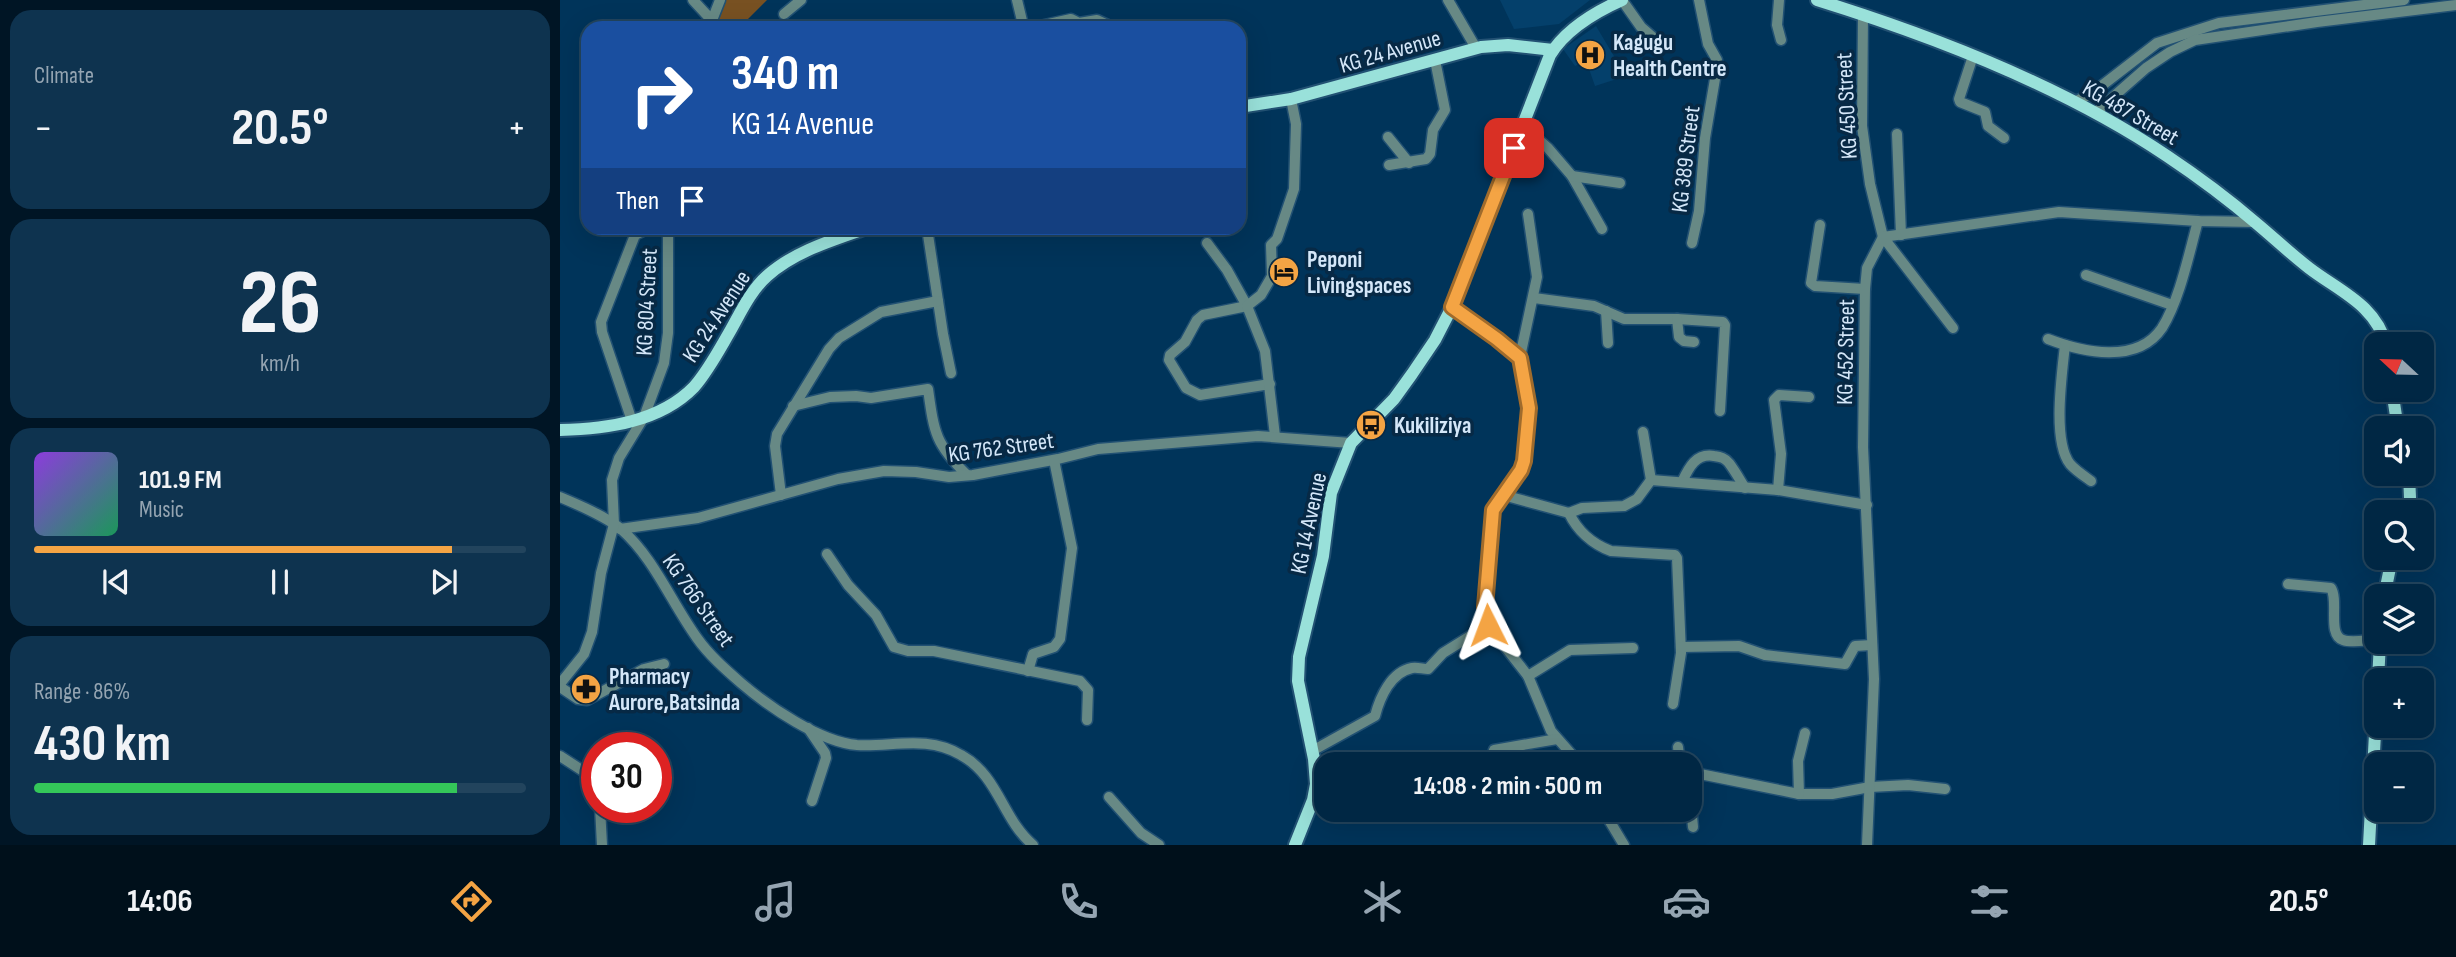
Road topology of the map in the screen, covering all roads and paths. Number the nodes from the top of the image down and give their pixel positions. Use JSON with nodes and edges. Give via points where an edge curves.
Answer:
{"nodes":[{"id":1,"x":693,"y":0,"type":"edge"},
{"id":2,"x":720,"y":0,"type":"edge"},
{"id":3,"x":801,"y":0,"type":"edge"},
{"id":4,"x":1017,"y":0,"type":"edge"},
{"id":5,"x":1448,"y":0,"type":"edge"},
{"id":6,"x":1622,"y":0,"type":"edge"},
{"id":7,"x":1699,"y":0,"type":"edge"},
{"id":8,"x":1779,"y":0,"type":"edge"},
{"id":9,"x":1817,"y":0,"type":"edge"},
{"id":10,"x":1857,"y":0,"type":"edge"},
{"id":11,"x":2404,"y":0,"type":"edge"},
{"id":12,"x":2456,"y":5,"type":"edge"},
{"id":13,"x":784,"y":14,"type":"dead end"},
{"id":14,"x":1863,"y":14,"type":"junction"},
{"id":15,"x":1876,"y":19,"type":"junction"},
{"id":16,"x":710,"y":21,"type":"edge"},
{"id":17,"x":714,"y":21,"type":"edge"},
{"id":18,"x":1022,"y":21,"type":"edge"},
{"id":19,"x":1781,"y":40,"type":"dead end"},
{"id":20,"x":1663,"y":46,"type":"dead end"},
{"id":21,"x":1476,"y":48,"type":"junction"},
{"id":22,"x":1553,"y":50,"type":"junction"},
{"id":23,"x":1973,"y":56,"type":"junction"},
{"id":24,"x":1435,"y":60,"type":"junction"},
{"id":25,"x":1291,"y":99,"type":"junction"},
{"id":26,"x":2074,"y":102,"type":"junction"},
{"id":27,"x":1246,"y":106,"type":"edge"},
{"id":28,"x":2096,"y":113,"type":"junction"},
{"id":29,"x":1522,"y":125,"type":"junction"},
{"id":30,"x":1896,"y":134,"type":"dead end"},
{"id":31,"x":1388,"y":137,"type":"dead end"},
{"id":32,"x":2004,"y":138,"type":"dead end"},
{"id":33,"x":1409,"y":163,"type":"junction"},
{"id":34,"x":1389,"y":165,"type":"dead end"},
{"id":35,"x":1572,"y":176,"type":"junction"},
{"id":36,"x":1620,"y":183,"type":"dead end"},
{"id":37,"x":1528,"y":214,"type":"dead end"},
{"id":38,"x":2198,"y":221,"type":"junction"},
{"id":39,"x":2255,"y":222,"type":"junction"},
{"id":40,"x":1820,"y":225,"type":"dead end"},
{"id":41,"x":1602,"y":229,"type":"dead end"},
{"id":42,"x":635,"y":235,"type":"edge"},
{"id":43,"x":668,"y":235,"type":"edge"},
{"id":44,"x":828,"y":235,"type":"edge"},
{"id":45,"x":928,"y":235,"type":"edge"},
{"id":46,"x":1901,"y":235,"type":"junction"},
{"id":47,"x":1883,"y":237,"type":"junction"},
{"id":48,"x":1207,"y":243,"type":"dead end"},
{"id":49,"x":1692,"y":243,"type":"dead end"},
{"id":50,"x":2086,"y":275,"type":"dead end"},
{"id":51,"x":1865,"y":289,"type":"junction"},
{"id":52,"x":1534,"y":298,"type":"junction"},
{"id":53,"x":938,"y":301,"type":"junction"},
{"id":54,"x":2172,"y":305,"type":"junction"},
{"id":55,"x":1247,"y":306,"type":"junction"},
{"id":56,"x":1452,"y":307,"type":"junction"},
{"id":57,"x":1606,"y":311,"type":"junction"},
{"id":58,"x":1677,"y":318,"type":"junction"},
{"id":59,"x":1953,"y":328,"type":"dead end"},
{"id":60,"x":2383,"y":332,"type":"edge"},
{"id":61,"x":2048,"y":339,"type":"dead end"},
{"id":62,"x":1608,"y":342,"type":"dead end"},
{"id":63,"x":1694,"y":342,"type":"dead end"},
{"id":64,"x":2065,"y":345,"type":"junction"},
{"id":65,"x":1520,"y":358,"type":"junction"},
{"id":66,"x":951,"y":373,"type":"dead end"},
{"id":67,"x":1270,"y":384,"type":"junction"},
{"id":68,"x":1809,"y":397,"type":"dead end"},
{"id":69,"x":793,"y":406,"type":"junction"},
{"id":70,"x":1720,"y":411,"type":"dead end"},
{"id":71,"x":638,"y":419,"type":"junction"},
{"id":72,"x":560,"y":430,"type":"edge"},
{"id":73,"x":1643,"y":432,"type":"dead end"},
{"id":74,"x":1275,"y":436,"type":"junction"},
{"id":75,"x":1351,"y":443,"type":"junction"},
{"id":76,"x":1054,"y":460,"type":"junction"},
{"id":77,"x":967,"y":475,"type":"junction"},
{"id":78,"x":1651,"y":480,"type":"junction"},
{"id":79,"x":2091,"y":481,"type":"dead end"},
{"id":80,"x":1682,"y":482,"type":"junction"},
{"id":81,"x":1745,"y":488,"type":"junction"},
{"id":82,"x":1778,"y":490,"type":"junction"},
{"id":83,"x":781,"y":495,"type":"junction"},
{"id":84,"x":1503,"y":495,"type":"junction"},
{"id":85,"x":560,"y":497,"type":"edge"},
{"id":86,"x":1867,"y":505,"type":"junction"},
{"id":87,"x":1569,"y":513,"type":"junction"},
{"id":88,"x":617,"y":526,"type":"junction"},
{"id":89,"x":827,"y":554,"type":"dead end"},
{"id":90,"x":2288,"y":584,"type":"dead end"},
{"id":91,"x":1488,"y":625,"type":"junction"},
{"id":92,"x":2364,"y":641,"type":"edge"},
{"id":93,"x":1871,"y":645,"type":"junction"},
{"id":94,"x":1681,"y":647,"type":"junction"},
{"id":95,"x":1633,"y":648,"type":"dead end"},
{"id":96,"x":664,"y":664,"type":"dead end"},
{"id":97,"x":1028,"y":671,"type":"junction"},
{"id":98,"x":1528,"y":676,"type":"junction"},
{"id":99,"x":560,"y":685,"type":"edge"},
{"id":100,"x":1673,"y":704,"type":"dead end"},
{"id":101,"x":1087,"y":720,"type":"dead end"},
{"id":102,"x":807,"y":726,"type":"junction"},
{"id":103,"x":1805,"y":733,"type":"dead end"},
{"id":104,"x":2375,"y":738,"type":"edge"},
{"id":105,"x":1557,"y":739,"type":"junction"},
{"id":106,"x":1678,"y":747,"type":"dead end"},
{"id":107,"x":1312,"y":751,"type":"junction"},
{"id":108,"x":1493,"y":752,"type":"edge"},
{"id":109,"x":1572,"y":752,"type":"edge"},
{"id":110,"x":1678,"y":752,"type":"edge"},
{"id":111,"x":560,"y":756,"type":"edge"},
{"id":112,"x":581,"y":770,"type":"edge"},
{"id":113,"x":1702,"y":774,"type":"edge"},
{"id":114,"x":1870,"y":787,"type":"junction"},
{"id":115,"x":1945,"y":789,"type":"dead end"},
{"id":116,"x":1799,"y":794,"type":"junction"},
{"id":117,"x":1109,"y":797,"type":"dead end"},
{"id":118,"x":812,"y":801,"type":"dead end"},
{"id":119,"x":1610,"y":822,"type":"edge"},
{"id":120,"x":1693,"y":822,"type":"edge"},
{"id":121,"x":601,"y":823,"type":"edge"},
{"id":122,"x":1693,"y":827,"type":"dead end"},
{"id":123,"x":602,"y":845,"type":"edge"},
{"id":124,"x":1032,"y":845,"type":"edge"},
{"id":125,"x":1159,"y":845,"type":"edge"},
{"id":126,"x":1296,"y":845,"type":"edge"},
{"id":127,"x":1624,"y":845,"type":"edge"},
{"id":128,"x":1867,"y":845,"type":"edge"},
{"id":129,"x":2369,"y":845,"type":"edge"}],
"edges":[{"from":1,"to":16,"type":"street"},
{"from":2,"to":17,"type":"street"},
{"from":3,"to":13,"type":"street"},
{"from":4,"to":18,"type":"street"},
{"from":5,"to":21,"type":"street"},
{"from":6,"to":20,"type":"street","via":[[1641,27]]},
{"from":6,"to":22,"type":"main road","name":"KG 14 Avenue","via":[[1584,21]]},
{"from":7,"to":49,"type":"street","name":"KG 389 Street","via":[[1717,67]]},
{"from":8,"to":19,"type":"street"},
{"from":9,"to":14,"type":"main road","name":"KG 487 Street"},
{"from":10,"to":15,"type":"main road"},
{"from":11,"to":26,"type":"street","via":[[2219,23],[2157,43]]},
{"from":12,"to":28,"type":"street","via":[[2195,40],[2146,68]]},
{"from":14,"to":15,"type":"main road","name":"KG 487 Street"},
{"from":14,"to":47,"type":"street","name":"KG 450 Street","via":[[1862,126]]},
{"from":15,"to":23,"type":"main road","name":"KG 487 Street"},
{"from":21,"to":22,"type":"main road","name":"KG 24 Avenue","via":[[1499,44]]},
{"from":21,"to":24,"type":"main road","name":"KG 24 Avenue"},
{"from":22,"to":29,"type":"main road","name":"KG 14 Avenue"},
{"from":23,"to":26,"type":"main road","name":"KG 487 Street"},
{"from":23,"to":32,"type":"street","via":[[1960,102],[1985,112],[1988,126]]},
{"from":24,"to":25,"type":"main road","name":"KG 24 Avenue"},
{"from":24,"to":33,"type":"street","via":[[1445,110],[1433,130],[1430,154]]},
{"from":25,"to":27,"type":"main road","name":"KG 24 Avenue"},
{"from":25,"to":55,"type":"street","via":[[1296,134],[1294,189],[1271,245],[1272,276],[1261,295]]},
{"from":26,"to":28,"type":"main road","name":"KG 487 Street"},
{"from":28,"to":39,"type":"main road","name":"KG 487 Street","via":[[2166,155]]},
{"from":29,"to":35,"type":"street"},
{"from":29,"to":56,"type":"main road","name":"KG 14 Avenue"},
{"from":30,"to":46,"type":"street"},
{"from":31,"to":33,"type":"street"},
{"from":33,"to":34,"type":"street"},
{"from":35,"to":36,"type":"street"},
{"from":35,"to":41,"type":"street"},
{"from":37,"to":52,"type":"street","via":[[1537,277]]},
{"from":38,"to":39,"type":"street"},
{"from":38,"to":46,"type":"street","via":[[2059,212]]},
{"from":38,"to":54,"type":"street"},
{"from":39,"to":60,"type":"main road","name":"KG 487 Street","via":[[2360,304]]},
{"from":40,"to":51,"type":"street","via":[[1811,283]]},
{"from":42,"to":71,"type":"street","via":[[601,322]]},
{"from":43,"to":71,"type":"street","name":"KG 804 Street","via":[[667,348],[657,385]]},
{"from":44,"to":71,"type":"main road","name":"KG 24 Avenue","via":[[783,263],[754,289],[709,368],[692,388],[671,405]]},
{"from":45,"to":53,"type":"street"},
{"from":46,"to":47,"type":"street"},
{"from":47,"to":51,"type":"street","name":"KG 452 Street","via":[[1867,268]]},
{"from":47,"to":59,"type":"street"},
{"from":48,"to":55,"type":"street"},
{"from":50,"to":54,"type":"street"},
{"from":51,"to":86,"type":"street","name":"KG 452 Street"},
{"from":52,"to":57,"type":"street"},
{"from":52,"to":65,"type":"street"},
{"from":53,"to":66,"type":"street"},
{"from":53,"to":69,"type":"street","via":[[881,312],[850,330],[829,349]]},
{"from":54,"to":64,"type":"street","via":[[2161,329],[2130,350],[2099,352]]},
{"from":55,"to":67,"type":"street","via":[[1265,351]]},
{"from":55,"to":67,"type":"street","via":[[1203,315],[1169,360],[1186,388],[1195,394]]},
{"from":56,"to":65,"type":"street"},
{"from":56,"to":75,"type":"main road","name":"KG 14 Avenue","via":[[1406,382]]},
{"from":57,"to":58,"type":"street","via":[[1624,319]]},
{"from":57,"to":62,"type":"street"},
{"from":58,"to":63,"type":"street","via":[[1679,337]]},
{"from":58,"to":70,"type":"street","via":[[1725,325]]},
{"from":61,"to":64,"type":"street"},
{"from":64,"to":79,"type":"street","via":[[2060,433],[2070,465]]},
{"from":65,"to":84,"type":"street","via":[[1529,408],[1524,461]]},
{"from":67,"to":74,"type":"street"},
{"from":68,"to":82,"type":"street","via":[[1779,395],[1774,400],[1781,454]]},
{"from":69,"to":77,"type":"street","via":[[830,397],[871,398],[928,389],[938,440]]},
{"from":69,"to":83,"type":"street","via":[[775,440]]},
{"from":71,"to":72,"type":"main road","name":"KG 24 Avenue","via":[[606,428]]},
{"from":71,"to":88,"type":"street","name":"KG 804 Street","via":[[614,472]]},
{"from":73,"to":78,"type":"street"},
{"from":74,"to":75,"type":"street","name":"KG 762 Street"},
{"from":74,"to":76,"type":"street","name":"KG 762 Street","via":[[1098,449]]},
{"from":75,"to":107,"type":"main road","name":"KG 14 Avenue","via":[[1331,493],[1323,556],[1299,657],[1298,681]]},
{"from":76,"to":77,"type":"street","name":"KG 762 Street"},
{"from":76,"to":97,"type":"street","via":[[1072,555],[1060,639],[1054,647],[1033,654]]},
{"from":77,"to":83,"type":"street","name":"KG 762 Street","via":[[884,471],[838,478]]},
{"from":78,"to":80,"type":"street"},
{"from":78,"to":87,"type":"street","via":[[1637,499],[1624,506]]},
{"from":80,"to":81,"type":"street"},
{"from":80,"to":81,"type":"street","via":[[1689,467],[1705,454],[1728,461]]},
{"from":81,"to":82,"type":"street"},
{"from":82,"to":86,"type":"street"},
{"from":83,"to":88,"type":"street","name":"KG 762 Street","via":[[698,518]]},
{"from":84,"to":87,"type":"street"},
{"from":84,"to":91,"type":"street","via":[[1493,510],[1485,607]]},
{"from":85,"to":88,"type":"street"},
{"from":86,"to":93,"type":"street","name":"KG 452 Street"},
{"from":87,"to":94,"type":"street","via":[[1579,529],[1611,551],[1676,556]]},
{"from":88,"to":99,"type":"street","name":"KG 804 Street","via":[[601,573],[592,632],[584,654]]},
{"from":88,"to":102,"type":"street","name":"KG 766 Street","via":[[637,546],[710,654],[744,685]]},
{"from":89,"to":97,"type":"street","via":[[876,615],[894,647]]},
{"from":90,"to":92,"type":"street","via":[[2331,588],[2337,637]]},
{"from":91,"to":98,"type":"street"},
{"from":91,"to":107,"type":"street","via":[[1443,653],[1428,669],[1402,671],[1379,702],[1375,716]]},
{"from":93,"to":94,"type":"street","via":[[1855,646],[1845,664],[1765,655],[1739,646]]},
{"from":93,"to":114,"type":"street","name":"KG 452 Street"},
{"from":94,"to":100,"type":"street"},
{"from":95,"to":98,"type":"street","via":[[1570,650]]},
{"from":96,"to":99,"type":"street","via":[[644,669],[587,700]]},
{"from":97,"to":101,"type":"street","via":[[1085,684]]},
{"from":98,"to":105,"type":"street"},
{"from":102,"to":118,"type":"street","via":[[826,758]]},
{"from":102,"to":124,"type":"street","name":"KG 766 Street","via":[[857,745],[916,742],[960,754],[992,783]]},
{"from":103,"to":116,"type":"street","via":[[1798,761]]},
{"from":104,"to":129,"type":"main road"},
{"from":105,"to":108,"type":"street"},
{"from":105,"to":109,"type":"street"},
{"from":106,"to":110,"type":"street"},
{"from":107,"to":126,"type":"main road","name":"KG 14 Avenue","via":[[1315,792]]},
{"from":111,"to":112,"type":"street"},
{"from":113,"to":116,"type":"street"},
{"from":114,"to":115,"type":"street"},
{"from":114,"to":116,"type":"street"},
{"from":114,"to":128,"type":"street","name":"KG 452 Street"},
{"from":117,"to":125,"type":"street","via":[[1141,833]]},
{"from":119,"to":127,"type":"street"},
{"from":120,"to":122,"type":"street"},
{"from":121,"to":123,"type":"street"}]}
